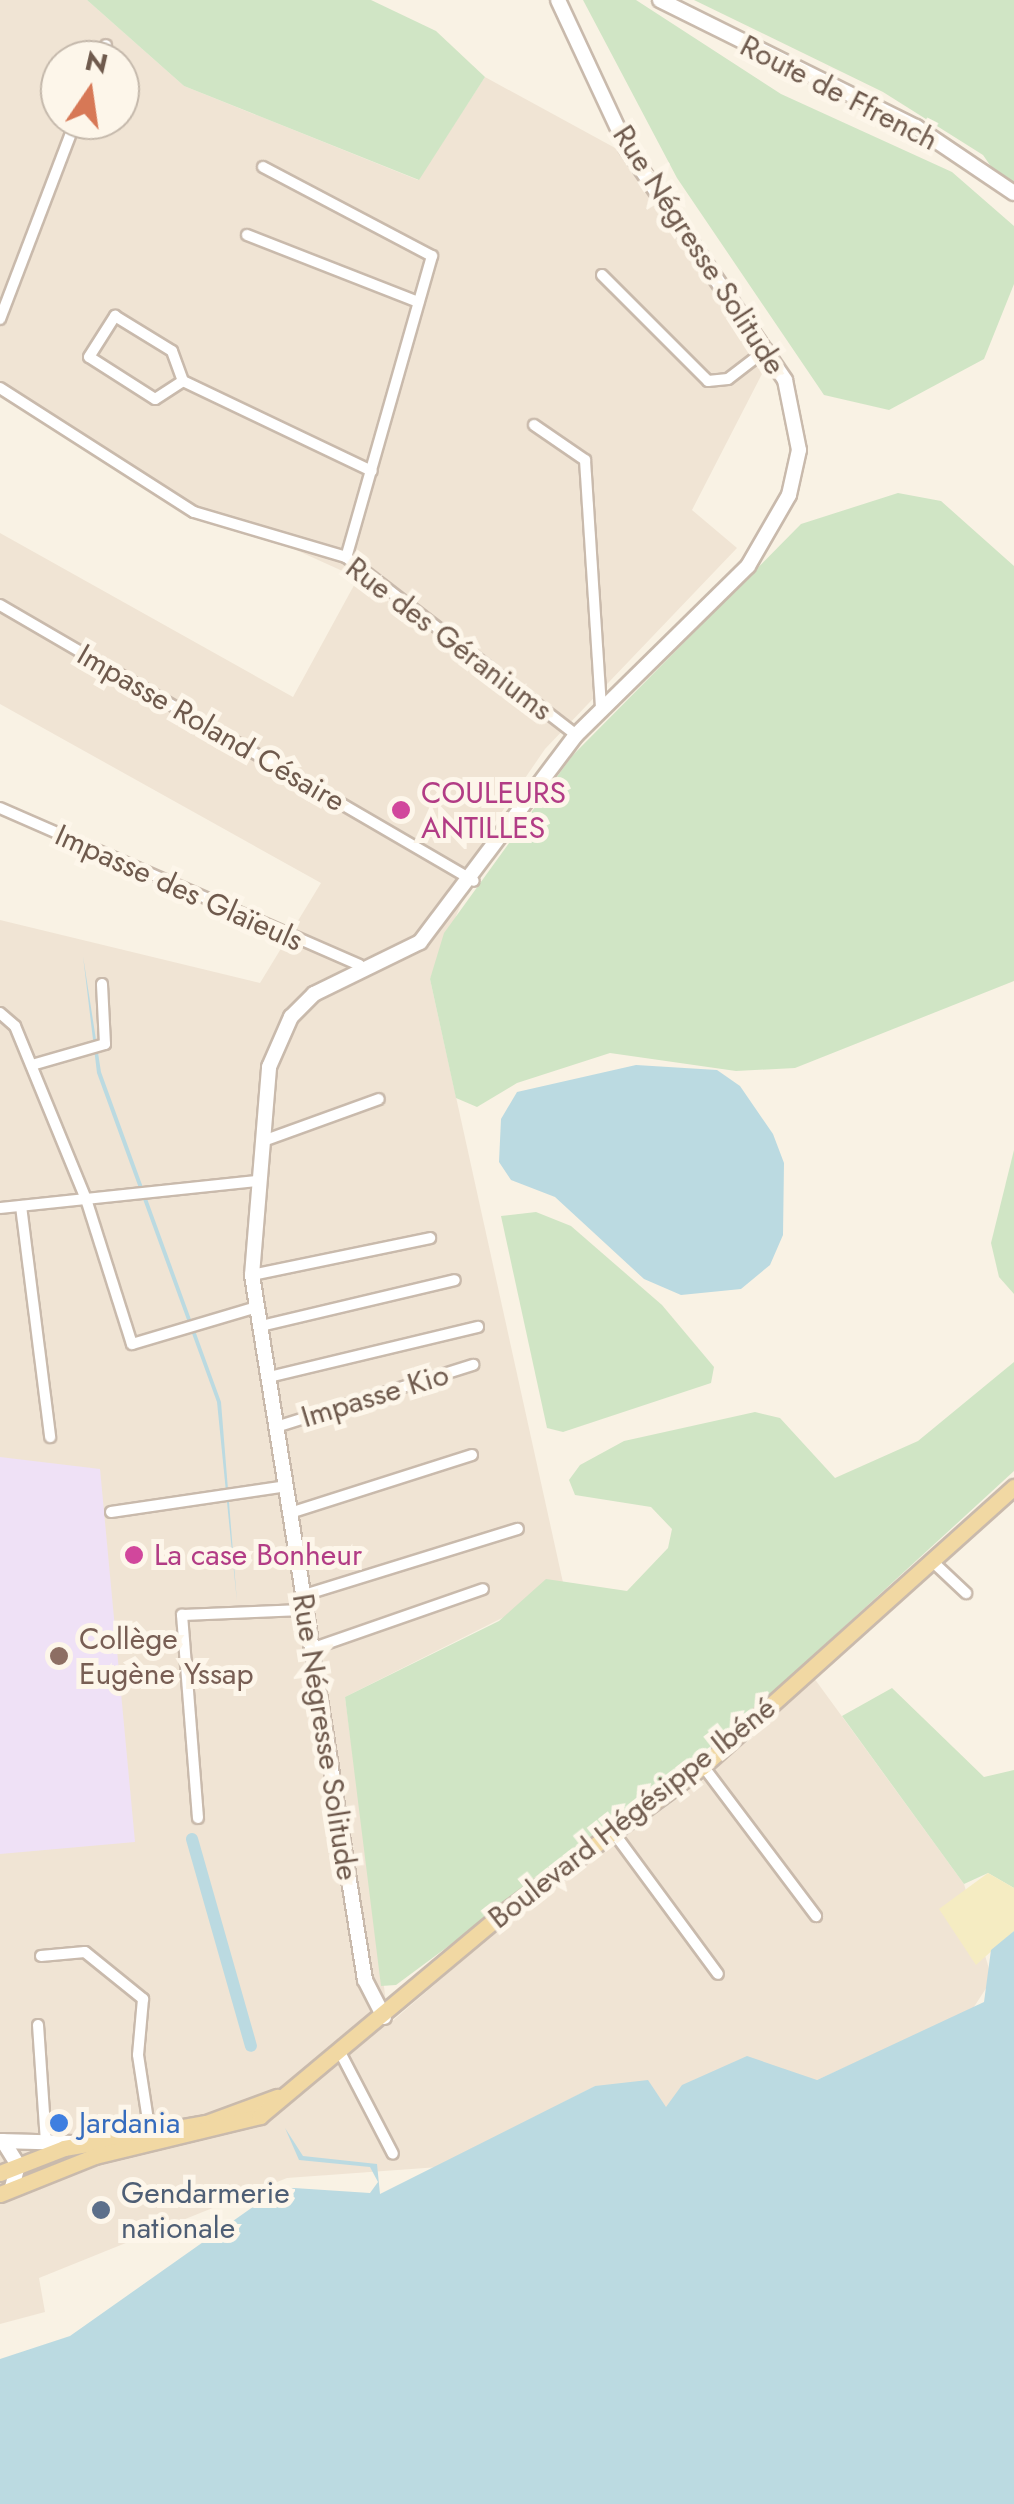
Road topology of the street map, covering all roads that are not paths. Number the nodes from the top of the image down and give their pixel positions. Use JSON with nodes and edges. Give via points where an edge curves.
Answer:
{"nodes":[{"id":1,"x":558,"y":0,"type":"edge"},
{"id":2,"x":660,"y":0,"type":"edge"},
{"id":3,"x":68,"y":140,"type":"edge"},
{"id":4,"x":263,"y":167,"type":"dead end"},
{"id":5,"x":1014,"y":193,"type":"edge"},
{"id":6,"x":247,"y":235,"type":"dead end"},
{"id":7,"x":602,"y":275,"type":"dead end"},
{"id":8,"x":418,"y":302,"type":"junction"},
{"id":9,"x":0,"y":319,"type":"edge"},
{"id":10,"x":768,"y":348,"type":"junction"},
{"id":11,"x":183,"y":381,"type":"junction"},
{"id":12,"x":0,"y":388,"type":"edge"},
{"id":13,"x":534,"y":425,"type":"dead end"},
{"id":14,"x":372,"y":471,"type":"junction"},
{"id":15,"x":346,"y":557,"type":"junction"},
{"id":16,"x":0,"y":605,"type":"edge"},
{"id":17,"x":601,"y":710,"type":"junction"},
{"id":18,"x":576,"y":736,"type":"junction"},
{"id":19,"x":0,"y":808,"type":"edge"},
{"id":20,"x":474,"y":881,"type":"junction"},
{"id":21,"x":359,"y":965,"type":"junction"},
{"id":22,"x":102,"y":984,"type":"dead end"},
{"id":23,"x":0,"y":1012,"type":"edge"},
{"id":24,"x":32,"y":1066,"type":"junction"},
{"id":25,"x":379,"y":1099,"type":"dead end"},
{"id":26,"x":262,"y":1140,"type":"junction"},
{"id":27,"x":258,"y":1181,"type":"junction"},
{"id":28,"x":86,"y":1199,"type":"junction"},
{"id":29,"x":22,"y":1206,"type":"junction"},
{"id":30,"x":0,"y":1208,"type":"edge"},
{"id":31,"x":430,"y":1238,"type":"dead end"},
{"id":32,"x":252,"y":1275,"type":"junction"},
{"id":33,"x":455,"y":1280,"type":"dead end"},
{"id":34,"x":257,"y":1308,"type":"junction"},
{"id":35,"x":260,"y":1326,"type":"junction"},
{"id":36,"x":478,"y":1327,"type":"dead end"},
{"id":37,"x":474,"y":1366,"type":"dead end"},
{"id":38,"x":269,"y":1377,"type":"junction"},
{"id":39,"x":276,"y":1427,"type":"junction"},
{"id":40,"x":50,"y":1436,"type":"dead end"},
{"id":41,"x":472,"y":1454,"type":"dead end"},
{"id":42,"x":287,"y":1486,"type":"junction"},
{"id":43,"x":1014,"y":1486,"type":"edge"},
{"id":44,"x":111,"y":1512,"type":"dead end"},
{"id":45,"x":290,"y":1513,"type":"junction"},
{"id":46,"x":518,"y":1529,"type":"dead end"},
{"id":47,"x":932,"y":1561,"type":"junction"},
{"id":48,"x":482,"y":1589,"type":"dead end"},
{"id":49,"x":966,"y":1593,"type":"dead end"},
{"id":50,"x":302,"y":1603,"type":"junction"},
{"id":51,"x":311,"y":1649,"type":"junction"},
{"id":52,"x":703,"y":1766,"type":"junction"},
{"id":53,"x":198,"y":1818,"type":"dead end"},
{"id":54,"x":614,"y":1833,"type":"junction"},
{"id":55,"x":816,"y":1916,"type":"dead end"},
{"id":56,"x":41,"y":1956,"type":"dead end"},
{"id":57,"x":718,"y":1974,"type":"dead end"},
{"id":58,"x":384,"y":2017,"type":"junction"},
{"id":59,"x":38,"y":2024,"type":"dead end"},
{"id":60,"x":342,"y":2056,"type":"junction"},
{"id":61,"x":290,"y":2092,"type":"junction"},
{"id":62,"x":150,"y":2133,"type":"junction"},
{"id":63,"x":1,"y":2141,"type":"edge"},
{"id":64,"x":46,"y":2142,"type":"junction"},
{"id":65,"x":84,"y":2143,"type":"junction"},
{"id":66,"x":393,"y":2154,"type":"dead end"},
{"id":67,"x":18,"y":2165,"type":"junction"},
{"id":68,"x":0,"y":2174,"type":"edge"},
{"id":69,"x":6,"y":2191,"type":"edge"}],
"edges":[{"from":1,"to":10,"type":"street","name":"Rue Négresse Solitude","via":[[627,148]]},
{"from":2,"to":5,"type":"street","name":"Route de Ffrench","via":[[916,127]]},
{"from":3,"to":9,"type":"street"},
{"from":4,"to":8,"type":"street","via":[[432,256]]},
{"from":6,"to":8,"type":"street"},
{"from":7,"to":10,"type":"street","via":[[708,381],[728,379]]},
{"from":8,"to":14,"type":"street"},
{"from":10,"to":17,"type":"street","name":"Rue Négresse Solitude","via":[[796,412],[790,495],[748,566]]},
{"from":11,"to":11,"type":"street","via":[[172,351],[115,316],[89,358],[154,399]]},
{"from":11,"to":14,"type":"street"},
{"from":12,"to":15,"type":"street","name":"Rue des Géraniums","via":[[194,512]]},
{"from":13,"to":17,"type":"street","via":[[585,460]]},
{"from":14,"to":15,"type":"street"},
{"from":15,"to":18,"type":"street","name":"Rue des Géraniums"},
{"from":16,"to":20,"type":"street","name":"Impasse Roland Césaire"},
{"from":17,"to":18,"type":"street","name":"Rue Négresse Solitude"},
{"from":18,"to":20,"type":"street","name":"Rue Négresse Solitude"},
{"from":19,"to":21,"type":"street","name":"Impasse des Glaïeuls"},
{"from":20,"to":21,"type":"street","name":"Rue Négresse Solitude","via":[[420,942]]},
{"from":21,"to":26,"type":"street","name":"Rue Négresse Solitude","via":[[291,1017],[266,1066]]},
{"from":22,"to":24,"type":"street","via":[[105,1044]]},
{"from":23,"to":24,"type":"street"},
{"from":24,"to":28,"type":"street"},
{"from":25,"to":26,"type":"street"},
{"from":26,"to":27,"type":"street","name":"Rue Négresse Solitude"},
{"from":27,"to":28,"type":"street"},
{"from":27,"to":32,"type":"street","name":"Rue Négresse Solitude"},
{"from":28,"to":29,"type":"street"},
{"from":28,"to":34,"type":"street","via":[[132,1344]]},
{"from":29,"to":30,"type":"street"},
{"from":29,"to":40,"type":"street"},
{"from":31,"to":32,"type":"street"},
{"from":32,"to":34,"type":"street","name":"Rue Négresse Solitude"},
{"from":33,"to":35,"type":"street"},
{"from":34,"to":35,"type":"street","name":"Rue Négresse Solitude"},
{"from":35,"to":38,"type":"street","name":"Rue Négresse Solitude"},
{"from":36,"to":38,"type":"street"},
{"from":37,"to":39,"type":"street","name":"Impasse Kio"},
{"from":38,"to":39,"type":"street","name":"Rue Négresse Solitude"},
{"from":39,"to":42,"type":"street","name":"Rue Négresse Solitude"},
{"from":41,"to":45,"type":"street"},
{"from":42,"to":44,"type":"street"},
{"from":42,"to":45,"type":"street","name":"Rue Négresse Solitude"},
{"from":43,"to":47,"type":"main road","name":"Boulevard Hégésippe Ibéné"},
{"from":45,"to":50,"type":"street","name":"Rue Négresse Solitude"},
{"from":46,"to":50,"type":"street"},
{"from":47,"to":49,"type":"street"},
{"from":47,"to":52,"type":"main road","name":"Boulevard Hégésippe Ibéné"},
{"from":48,"to":51,"type":"street"},
{"from":50,"to":51,"type":"street","name":"Rue Négresse Solitude"},
{"from":50,"to":53,"type":"street","via":[[182,1615]]},
{"from":51,"to":58,"type":"street","name":"Rue Négresse Solitude","via":[[365,1980]]},
{"from":52,"to":54,"type":"main road","name":"Boulevard Hégésippe Ibéné"},
{"from":52,"to":55,"type":"street"},
{"from":54,"to":57,"type":"street"},
{"from":54,"to":58,"type":"main road","name":"Boulevard Hégésippe Ibéné"},
{"from":56,"to":62,"type":"street","via":[[85,1952],[143,1999],[138,2054]]},
{"from":58,"to":60,"type":"main road","name":"Boulevard Hégésippe Ibéné"},
{"from":59,"to":64,"type":"street"},
{"from":60,"to":61,"type":"main road","name":"Boulevard Hégésippe Ibéné"},
{"from":60,"to":66,"type":"street"},
{"from":61,"to":62,"type":"main road","name":"Boulevard Hégésippe Ibéné"},
{"from":61,"to":69,"type":"main road","name":"Boulevard Hégésippe Ibéné","via":[[230,2129],[94,2156]]},
{"from":62,"to":65,"type":"main road","name":"Boulevard Hégésippe Ibéné"},
{"from":63,"to":64,"type":"street"},
{"from":63,"to":67,"type":"street"},
{"from":64,"to":65,"type":"street"},
{"from":65,"to":67,"type":"main road","name":"Boulevard Hégésippe Ibéné"},
{"from":67,"to":68,"type":"main road","name":"Boulevard Hégésippe Ibéné"},
{"from":67,"to":69,"type":"street"}]}
